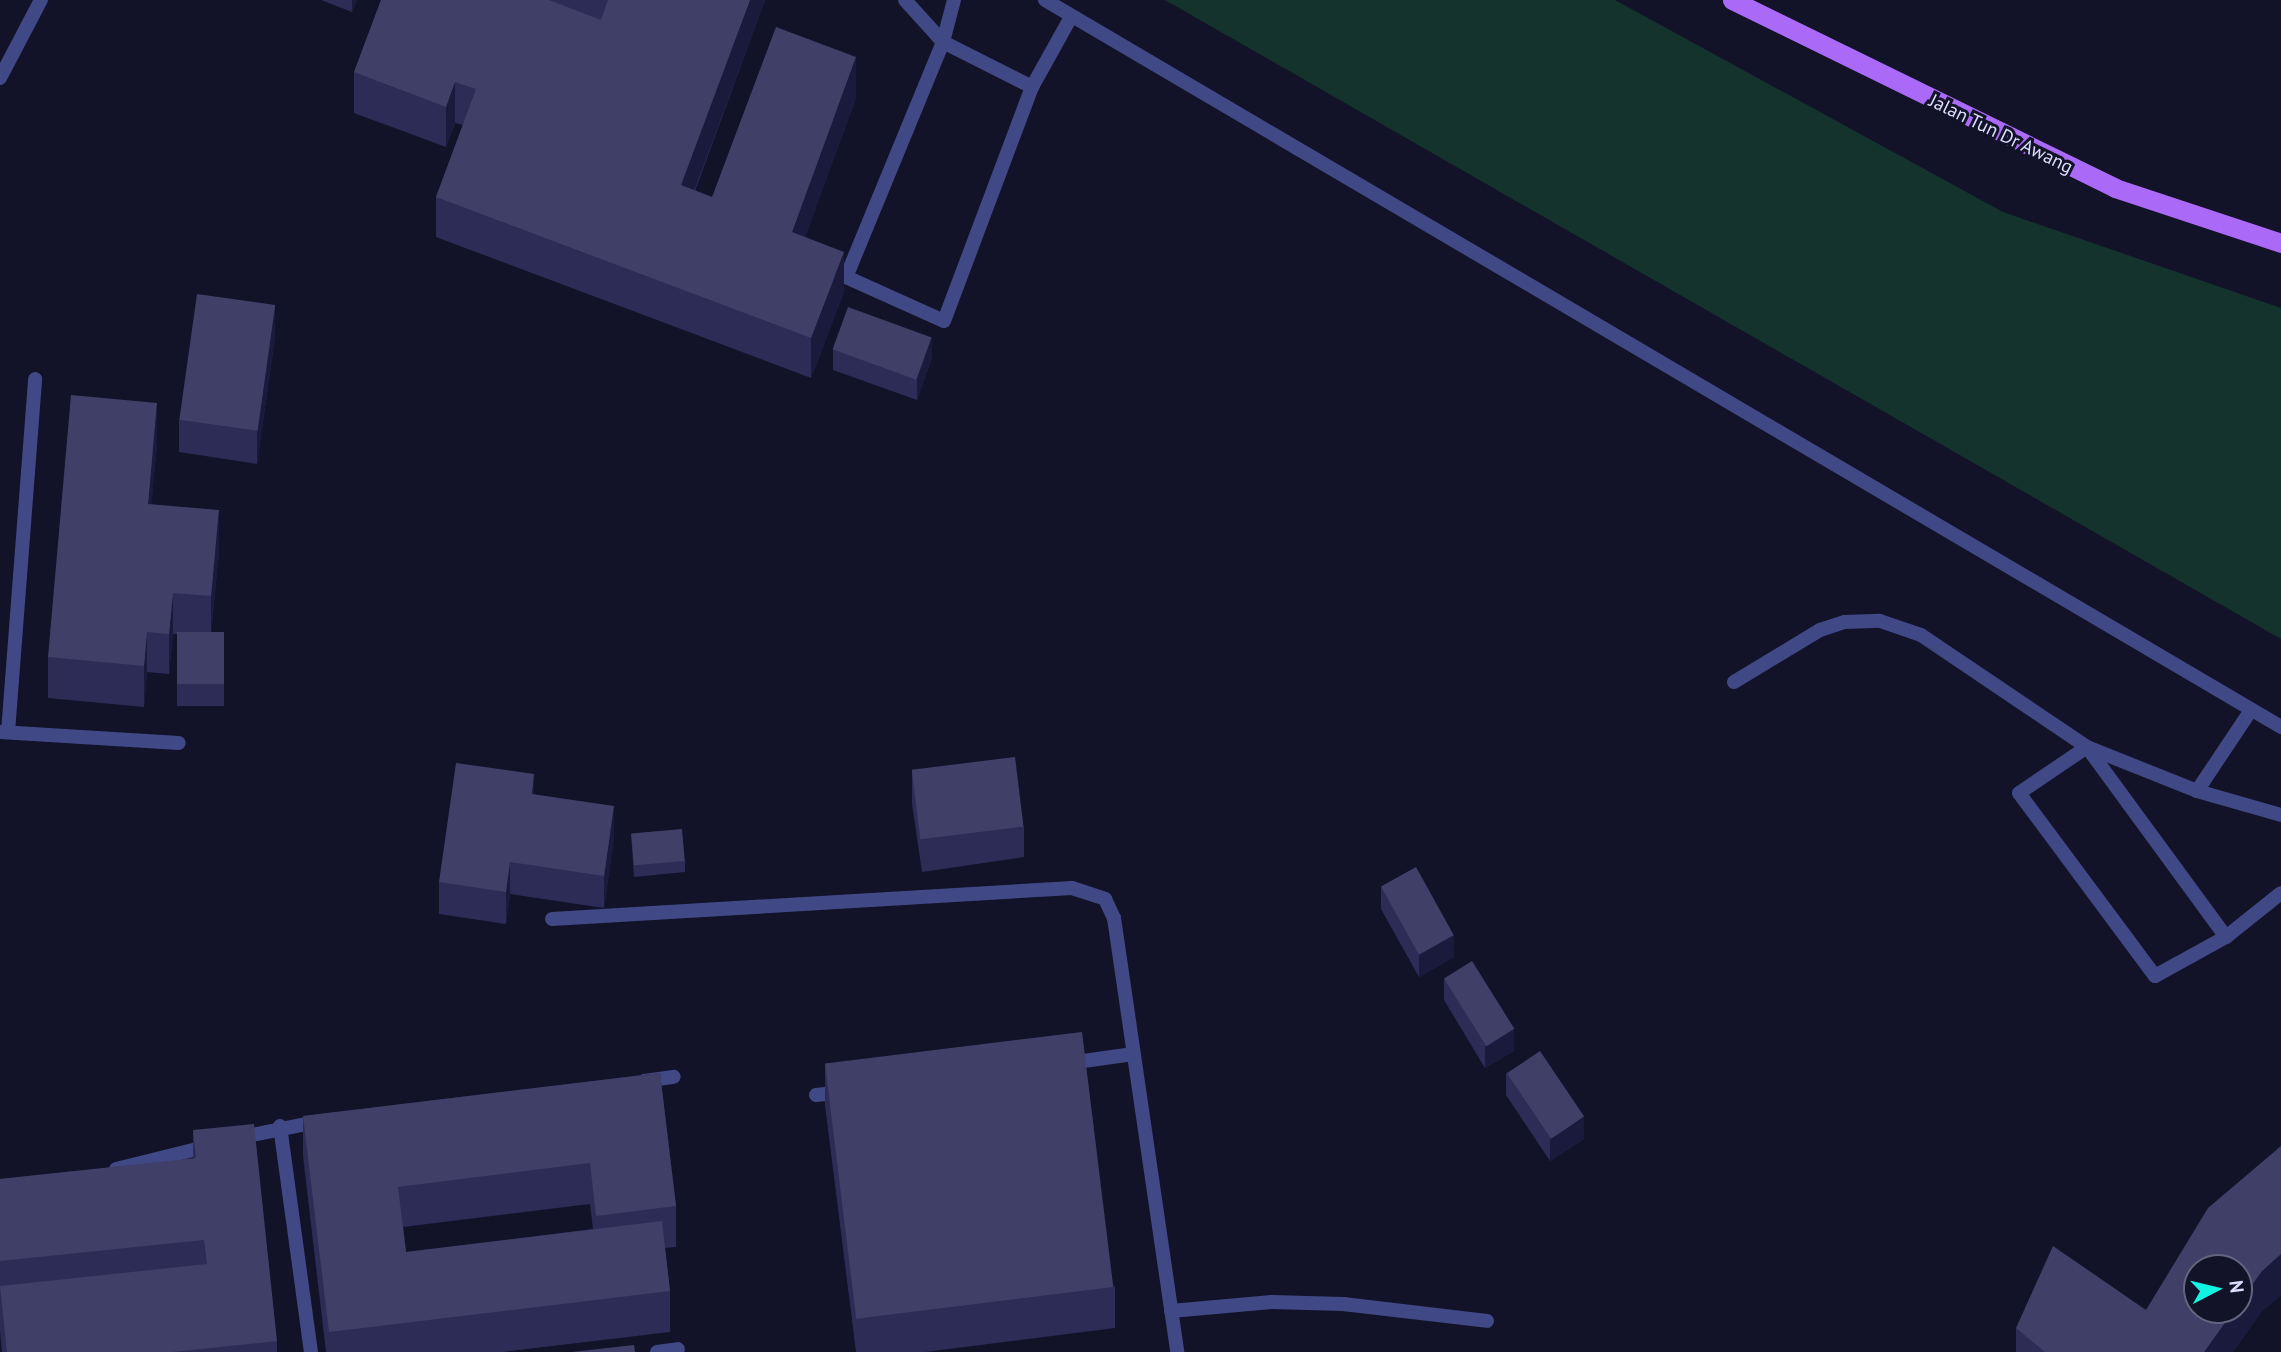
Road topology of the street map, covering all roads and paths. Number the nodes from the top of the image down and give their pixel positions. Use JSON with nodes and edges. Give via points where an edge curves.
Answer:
{"nodes":[{"id":1,"x":41,"y":0,"type":"edge"},
{"id":2,"x":905,"y":0,"type":"edge"},
{"id":3,"x":954,"y":0,"type":"edge"},
{"id":4,"x":1045,"y":0,"type":"edge"},
{"id":5,"x":1732,"y":0,"type":"edge"},
{"id":6,"x":1071,"y":17,"type":"junction"},
{"id":7,"x":943,"y":43,"type":"junction"},
{"id":8,"x":0,"y":78,"type":"edge"},
{"id":9,"x":1032,"y":87,"type":"junction"},
{"id":10,"x":2281,"y":243,"type":"edge"},
{"id":11,"x":35,"y":379,"type":"dead end"},
{"id":12,"x":1734,"y":682,"type":"dead end"},
{"id":13,"x":2251,"y":710,"type":"junction"},
{"id":14,"x":2281,"y":727,"type":"edge"},
{"id":15,"x":4,"y":732,"type":"edge"},
{"id":16,"x":179,"y":743,"type":"dead end"},
{"id":17,"x":2087,"y":747,"type":"junction"},
{"id":18,"x":2197,"y":791,"type":"junction"},
{"id":19,"x":2281,"y":800,"type":"edge"},
{"id":20,"x":2277,"y":814,"type":"edge"},
{"id":21,"x":2281,"y":893,"type":"edge"},
{"id":22,"x":552,"y":919,"type":"dead end"},
{"id":23,"x":2226,"y":937,"type":"junction"},
{"id":24,"x":1133,"y":1054,"type":"junction"},
{"id":25,"x":1051,"y":1065,"type":"edge"},
{"id":26,"x":674,"y":1077,"type":"dead end"},
{"id":27,"x":633,"y":1082,"type":"edge"},
{"id":28,"x":858,"y":1090,"type":"edge"},
{"id":29,"x":816,"y":1095,"type":"dead end"},
{"id":30,"x":334,"y":1120,"type":"edge"},
{"id":31,"x":279,"y":1126,"type":"junction"},
{"id":32,"x":93,"y":1173,"type":"edge"},
{"id":33,"x":1171,"y":1311,"type":"junction"},
{"id":34,"x":1486,"y":1321,"type":"dead end"},
{"id":35,"x":678,"y":1349,"type":"dead end"},
{"id":36,"x":311,"y":1352,"type":"edge"},
{"id":37,"x":657,"y":1352,"type":"edge"},
{"id":38,"x":1177,"y":1352,"type":"edge"}],
"edges":[{"from":1,"to":8,"type":"street"},
{"from":2,"to":7,"type":"street"},
{"from":3,"to":7,"type":"street"},
{"from":4,"to":6,"type":"street"},
{"from":5,"to":10,"type":"main road","name":"Jalan Tun Dr Awang","via":[[2115,188]]},
{"from":6,"to":9,"type":"street"},
{"from":6,"to":13,"type":"street"},
{"from":7,"to":9,"type":"street"},
{"from":7,"to":9,"type":"street","via":[[846,277],[944,321]]},
{"from":11,"to":15,"type":"street"},
{"from":12,"to":17,"type":"street","via":[[1820,630],[1845,622],[1880,621],[1921,635]]},
{"from":13,"to":14,"type":"street"},
{"from":13,"to":18,"type":"street"},
{"from":15,"to":16,"type":"street"},
{"from":17,"to":18,"type":"street"},
{"from":17,"to":23,"type":"street"},
{"from":17,"to":23,"type":"street","via":[[2019,793],[2155,976]]},
{"from":18,"to":20,"type":"street"},
{"from":19,"to":20,"type":"street"},
{"from":21,"to":23,"type":"street"},
{"from":22,"to":24,"type":"street","via":[[1090,890],[1105,899],[1114,918]]},
{"from":24,"to":25,"type":"street"},
{"from":24,"to":33,"type":"street"},
{"from":26,"to":27,"type":"street"},
{"from":28,"to":29,"type":"street"},
{"from":30,"to":31,"type":"street"},
{"from":31,"to":32,"type":"street"},
{"from":31,"to":36,"type":"street"},
{"from":33,"to":34,"type":"street","via":[[1272,1302],[1343,1304]]},
{"from":33,"to":38,"type":"street"},
{"from":35,"to":37,"type":"street"}]}
